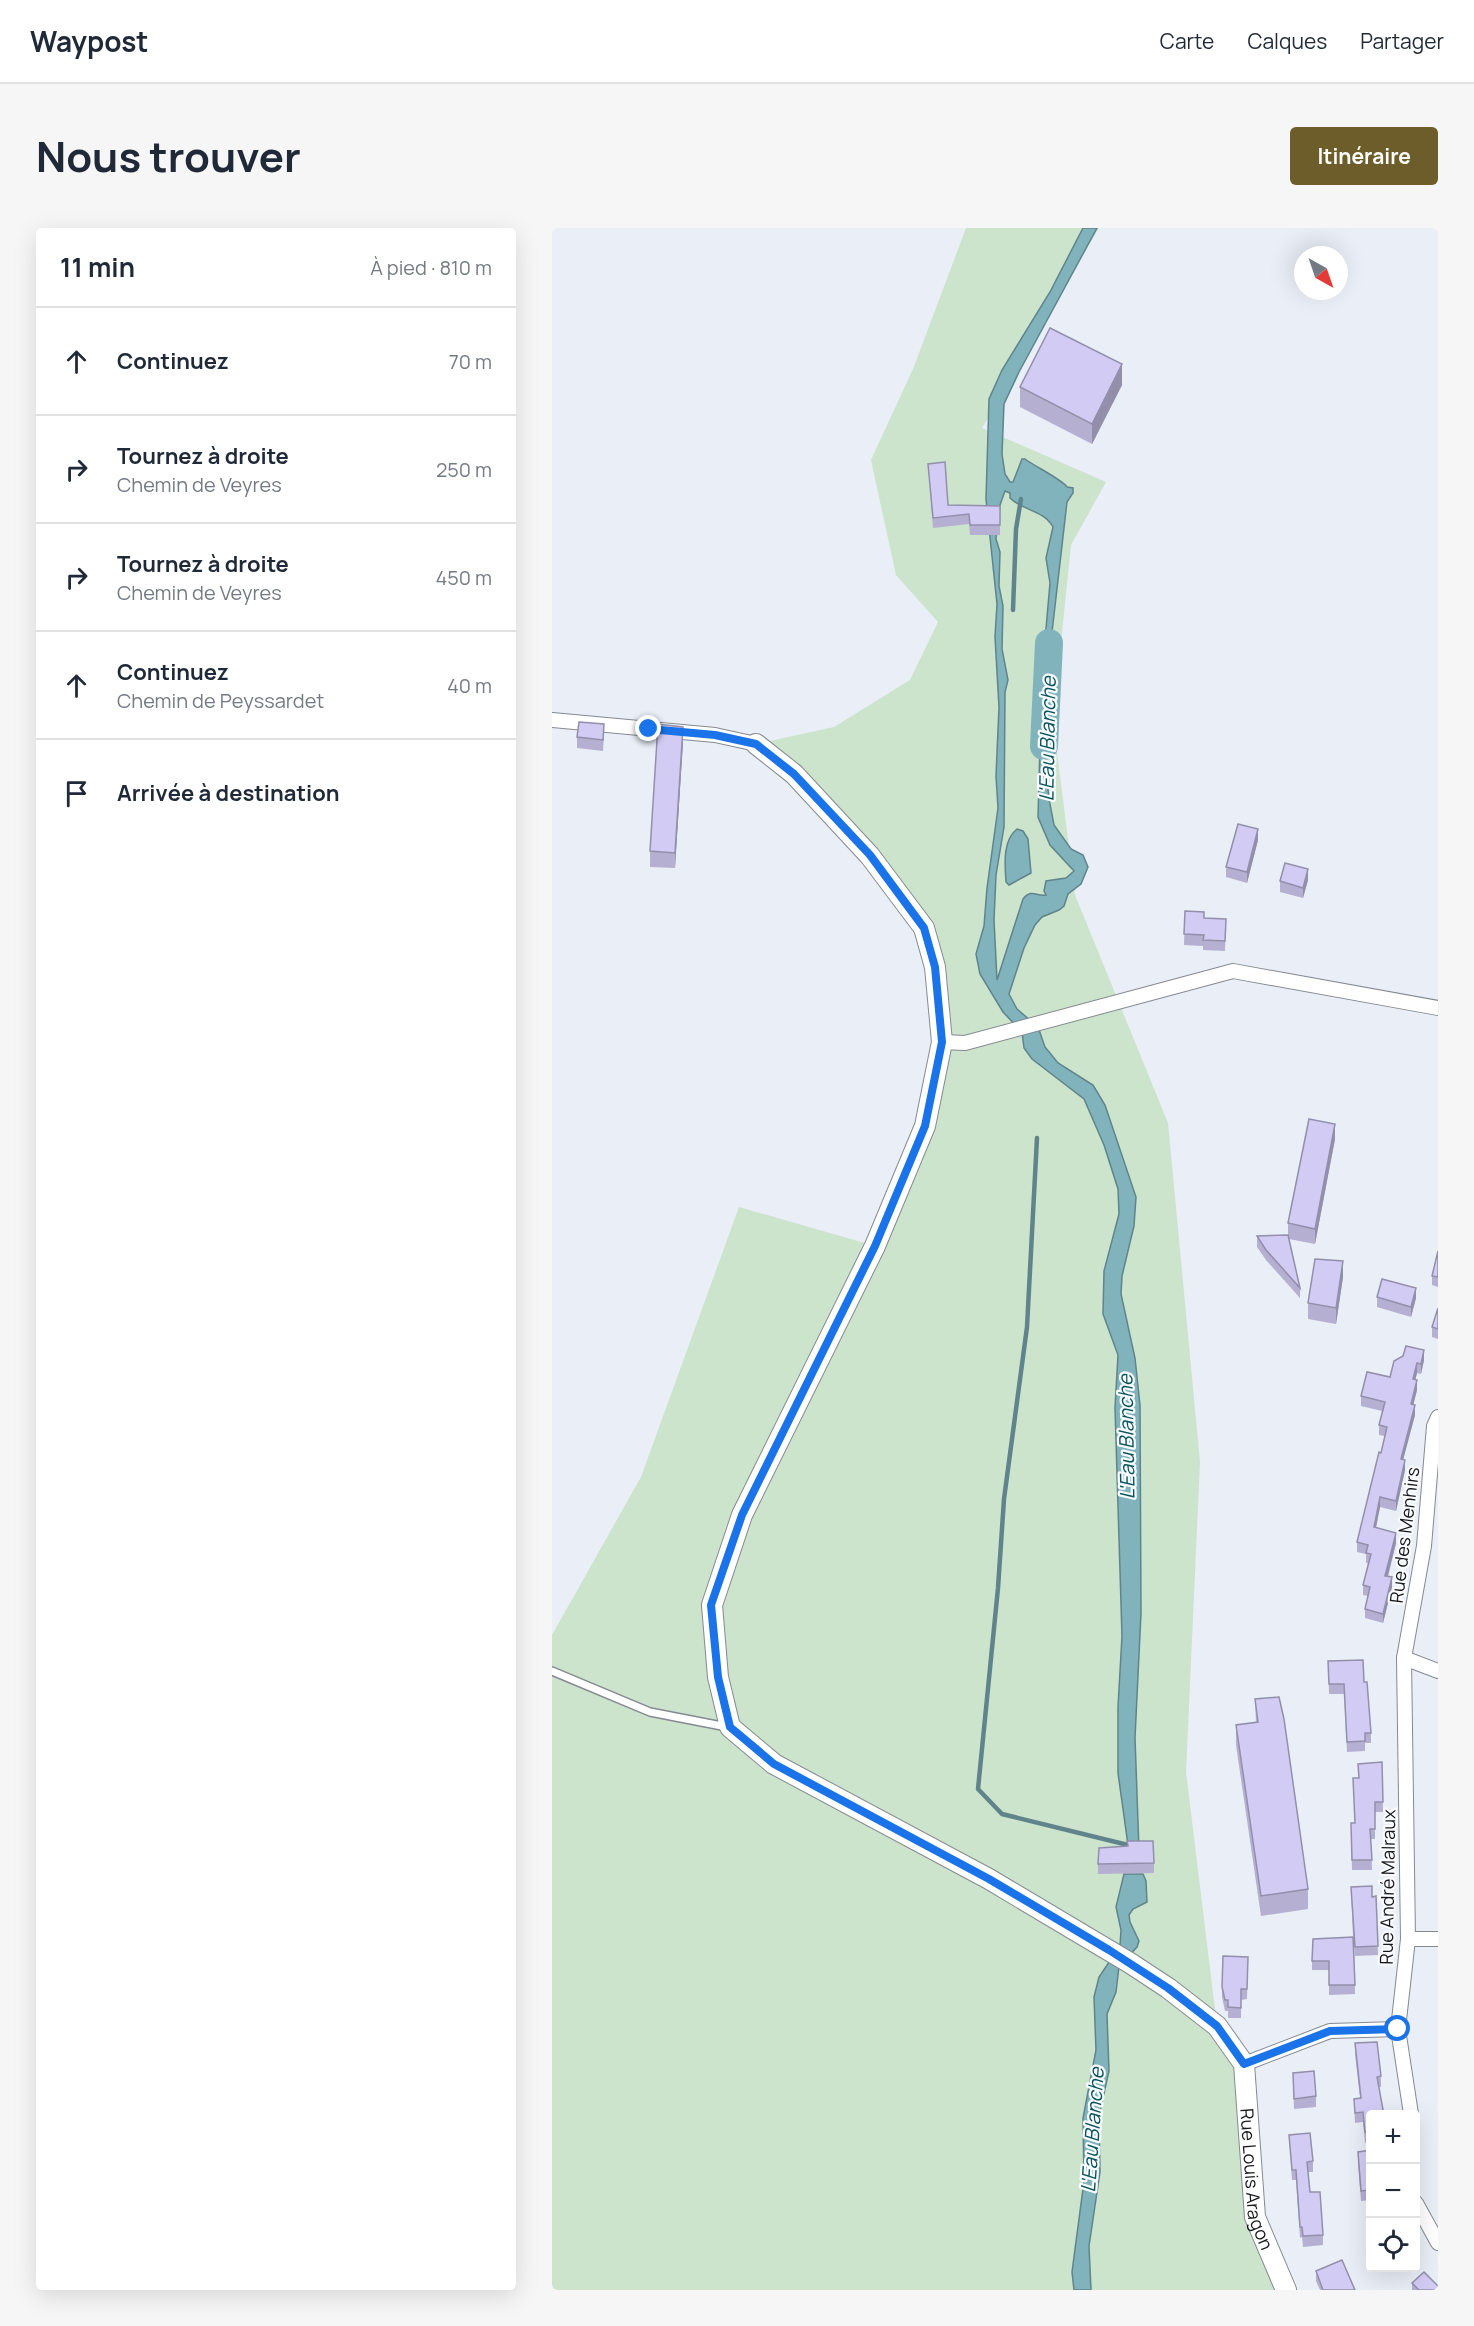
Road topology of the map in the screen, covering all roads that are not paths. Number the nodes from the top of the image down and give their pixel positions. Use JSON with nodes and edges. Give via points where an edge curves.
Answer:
{"nodes":[{"id":1,"x":552,"y":720,"type":"edge"},
{"id":2,"x":756,"y":744,"type":"joint"},
{"id":3,"x":1438,"y":1008,"type":"edge"},
{"id":4,"x":942,"y":1042,"type":"junction"},
{"id":5,"x":1438,"y":1417,"type":"edge"},
{"id":6,"x":1404,"y":1658,"type":"junction"},
{"id":7,"x":552,"y":1671,"type":"edge"},
{"id":8,"x":1438,"y":1671,"type":"edge"},
{"id":9,"x":730,"y":1727,"type":"junction"},
{"id":10,"x":1408,"y":1939,"type":"junction"},
{"id":11,"x":1438,"y":1939,"type":"edge"},
{"id":12,"x":1398,"y":2029,"type":"junction"},
{"id":13,"x":1244,"y":2064,"type":"junction"},
{"id":14,"x":1410,"y":2110,"type":"edge"},
{"id":15,"x":1420,"y":2210,"type":"edge"},
{"id":16,"x":1438,"y":2243,"type":"edge"},
{"id":17,"x":1286,"y":2290,"type":"edge"}],
"edges":[{"from":1,"to":2,"type":"street","via":[[715,735]]},
{"from":2,"to":4,"type":"street","via":[[794,774],[870,855],[924,928],[935,967]]},
{"from":3,"to":4,"type":"street","via":[[1233,971],[965,1043]]},
{"from":4,"to":9,"type":"street","via":[[925,1126],[875,1246],[742,1515],[711,1605],[718,1677]]},
{"from":5,"to":6,"type":"street","name":"Rue des Menhirs","via":[[1434,1426],[1424,1546]]},
{"from":6,"to":8,"type":"street"},
{"from":6,"to":10,"type":"street","name":"Rue André Malraux"},
{"from":7,"to":9,"type":"lane","via":[[650,1712]]},
{"from":9,"to":13,"type":"street","via":[[774,1764],[989,1879],[1130,1963],[1217,2026]]},
{"from":10,"to":11,"type":"street"},
{"from":10,"to":12,"type":"street","name":"Rue André Malraux"},
{"from":12,"to":13,"type":"street","via":[[1330,2031]]},
{"from":12,"to":14,"type":"street","name":"Rue André Malraux"},
{"from":13,"to":17,"type":"street","name":"Rue Louis Aragon","via":[[1255,2217]]},
{"from":15,"to":16,"type":"street"}]}
